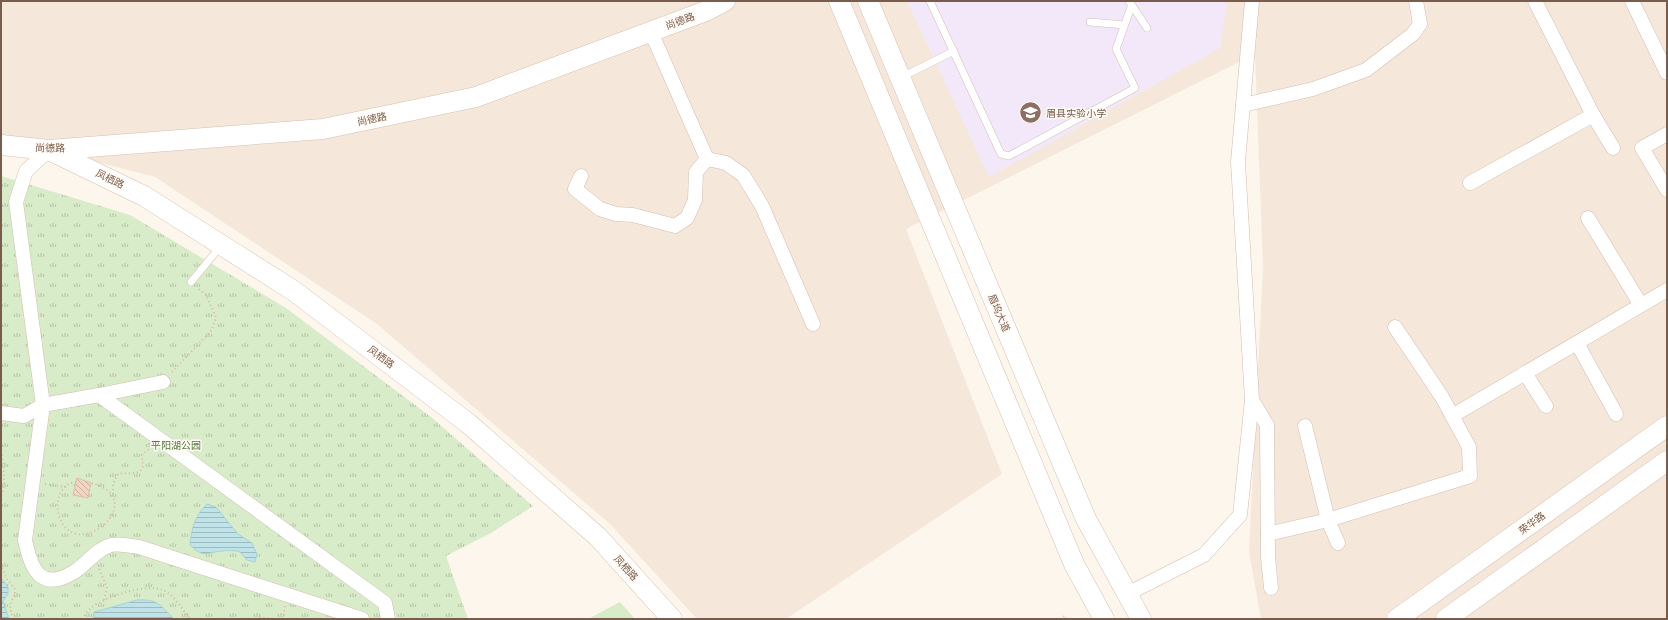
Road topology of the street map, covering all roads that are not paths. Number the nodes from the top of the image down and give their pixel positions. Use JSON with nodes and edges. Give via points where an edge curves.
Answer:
{"nodes":[{"id":1,"x":725,"y":1,"type":"edge"},
{"id":2,"x":839,"y":1,"type":"edge"},
{"id":3,"x":868,"y":1,"type":"edge"},
{"id":4,"x":930,"y":1,"type":"edge"},
{"id":5,"x":1252,"y":1,"type":"edge"},
{"id":6,"x":1416,"y":1,"type":"edge"},
{"id":7,"x":1535,"y":1,"type":"edge"},
{"id":8,"x":1632,"y":1,"type":"edge"},
{"id":9,"x":1130,"y":4,"type":"edge"},
{"id":10,"x":1090,"y":22,"type":"dead end"},
{"id":11,"x":1124,"y":25,"type":"junction"},
{"id":12,"x":1146,"y":28,"type":"dead end"},
{"id":13,"x":651,"y":32,"type":"junction"},
{"id":14,"x":954,"y":50,"type":"junction"},
{"id":15,"x":1667,"y":73,"type":"edge"},
{"id":16,"x":900,"y":78,"type":"junction"},
{"id":17,"x":1243,"y":105,"type":"junction"},
{"id":18,"x":1593,"y":115,"type":"junction"},
{"id":19,"x":1667,"y":134,"type":"edge"},
{"id":20,"x":1,"y":145,"type":"edge"},
{"id":21,"x":1613,"y":148,"type":"dead end"},
{"id":22,"x":49,"y":150,"type":"junction"},
{"id":23,"x":707,"y":159,"type":"junction"},
{"id":24,"x":581,"y":176,"type":"dead end"},
{"id":25,"x":1470,"y":183,"type":"dead end"},
{"id":26,"x":1667,"y":190,"type":"edge"},
{"id":27,"x":1588,"y":218,"type":"dead end"},
{"id":28,"x":222,"y":245,"type":"junction"},
{"id":29,"x":191,"y":282,"type":"road end"},
{"id":30,"x":1667,"y":290,"type":"edge"},
{"id":31,"x":1641,"y":305,"type":"junction"},
{"id":32,"x":813,"y":324,"type":"dead end"},
{"id":33,"x":1395,"y":327,"type":"dead end"},
{"id":34,"x":1577,"y":343,"type":"junction"},
{"id":35,"x":1525,"y":373,"type":"junction"},
{"id":36,"x":162,"y":382,"type":"road end"},
{"id":37,"x":99,"y":395,"type":"junction"},
{"id":38,"x":1252,"y":400,"type":"junction"},
{"id":39,"x":43,"y":405,"type":"junction"},
{"id":40,"x":1546,"y":406,"type":"dead end"},
{"id":41,"x":1,"y":413,"type":"edge"},
{"id":42,"x":1616,"y":414,"type":"dead end"},
{"id":43,"x":1452,"y":416,"type":"junction"},
{"id":44,"x":1305,"y":426,"type":"dead end"},
{"id":45,"x":1667,"y":426,"type":"edge"},
{"id":46,"x":1667,"y":461,"type":"edge"},
{"id":47,"x":1328,"y":520,"type":"junction"},
{"id":48,"x":1268,"y":534,"type":"junction"},
{"id":49,"x":1338,"y":543,"type":"dead end"},
{"id":50,"x":1271,"y":588,"type":"dead end"},
{"id":51,"x":1127,"y":594,"type":"junction"},
{"id":52,"x":362,"y":619,"type":"edge"},
{"id":53,"x":388,"y":619,"type":"edge"},
{"id":54,"x":672,"y":619,"type":"edge"},
{"id":55,"x":1104,"y":619,"type":"edge"},
{"id":56,"x":1141,"y":619,"type":"edge"},
{"id":57,"x":1397,"y":619,"type":"edge"},
{"id":58,"x":1446,"y":619,"type":"edge"}],
"edges":[{"from":1,"to":13,"type":"street","name":"尚德路"},
{"from":2,"to":55,"type":"street","via":[[1074,564]]},
{"from":3,"to":16,"type":"street","name":"眉坞大道"},
{"from":4,"to":14,"type":"lane"},
{"from":5,"to":17,"type":"street"},
{"from":6,"to":17,"type":"street","via":[[1420,24],[1413,34],[1366,70],[1313,89]]},
{"from":7,"to":18,"type":"street"},
{"from":8,"to":15,"type":"street"},
{"from":9,"to":11,"type":"lane"},
{"from":9,"to":12,"type":"lane"},
{"from":10,"to":11,"type":"lane"},
{"from":11,"to":14,"type":"lane","via":[[1116,49],[1135,88],[1009,156],[1001,154]]},
{"from":13,"to":22,"type":"street","name":"尚德路","via":[[476,97],[331,127]]},
{"from":13,"to":23,"type":"street"},
{"from":14,"to":16,"type":"lane"},
{"from":16,"to":51,"type":"street","name":"眉坞大道","via":[[1086,519]]},
{"from":17,"to":38,"type":"street","via":[[1238,162]]},
{"from":18,"to":21,"type":"street"},
{"from":18,"to":25,"type":"street"},
{"from":19,"to":26,"type":"street","via":[[1642,148]]},
{"from":20,"to":22,"type":"street","name":"尚德路"},
{"from":22,"to":28,"type":"street","name":"凤栖路","via":[[144,196]]},
{"from":22,"to":39,"type":"street","via":[[26,171],[16,202]]},
{"from":23,"to":24,"type":"street","via":[[696,172],[695,200],[687,218],[675,226],[600,209],[575,189]]},
{"from":23,"to":32,"type":"street","via":[[726,163],[743,175],[762,206]]},
{"from":27,"to":31,"type":"street"},
{"from":28,"to":29,"type":"lane"},
{"from":28,"to":54,"type":"street","name":"凤栖路","via":[[294,291],[469,424],[598,537]]},
{"from":30,"to":31,"type":"street"},
{"from":31,"to":34,"type":"street"},
{"from":33,"to":43,"type":"street"},
{"from":34,"to":35,"type":"street"},
{"from":34,"to":42,"type":"street"},
{"from":35,"to":40,"type":"street"},
{"from":35,"to":43,"type":"street"},
{"from":36,"to":37,"type":"street"},
{"from":37,"to":39,"type":"street"},
{"from":37,"to":53,"type":"street","via":[[385,603]]},
{"from":38,"to":48,"type":"street","via":[[1267,425]]},
{"from":38,"to":51,"type":"street","via":[[1240,516],[1204,555]]},
{"from":39,"to":41,"type":"street","via":[[24,416]]},
{"from":39,"to":52,"type":"street","via":[[25,540],[29,559],[37,573],[45,579],[56,580],[75,571],[94,554],[112,545],[139,547]]},
{"from":43,"to":47,"type":"street","via":[[1469,447],[1470,476]]},
{"from":44,"to":47,"type":"street"},
{"from":45,"to":57,"type":"street","name":"荣华路"},
{"from":46,"to":58,"type":"street"},
{"from":47,"to":48,"type":"street"},
{"from":47,"to":49,"type":"street"},
{"from":48,"to":50,"type":"street"},
{"from":51,"to":56,"type":"street","name":"眉坞大道"}]}
